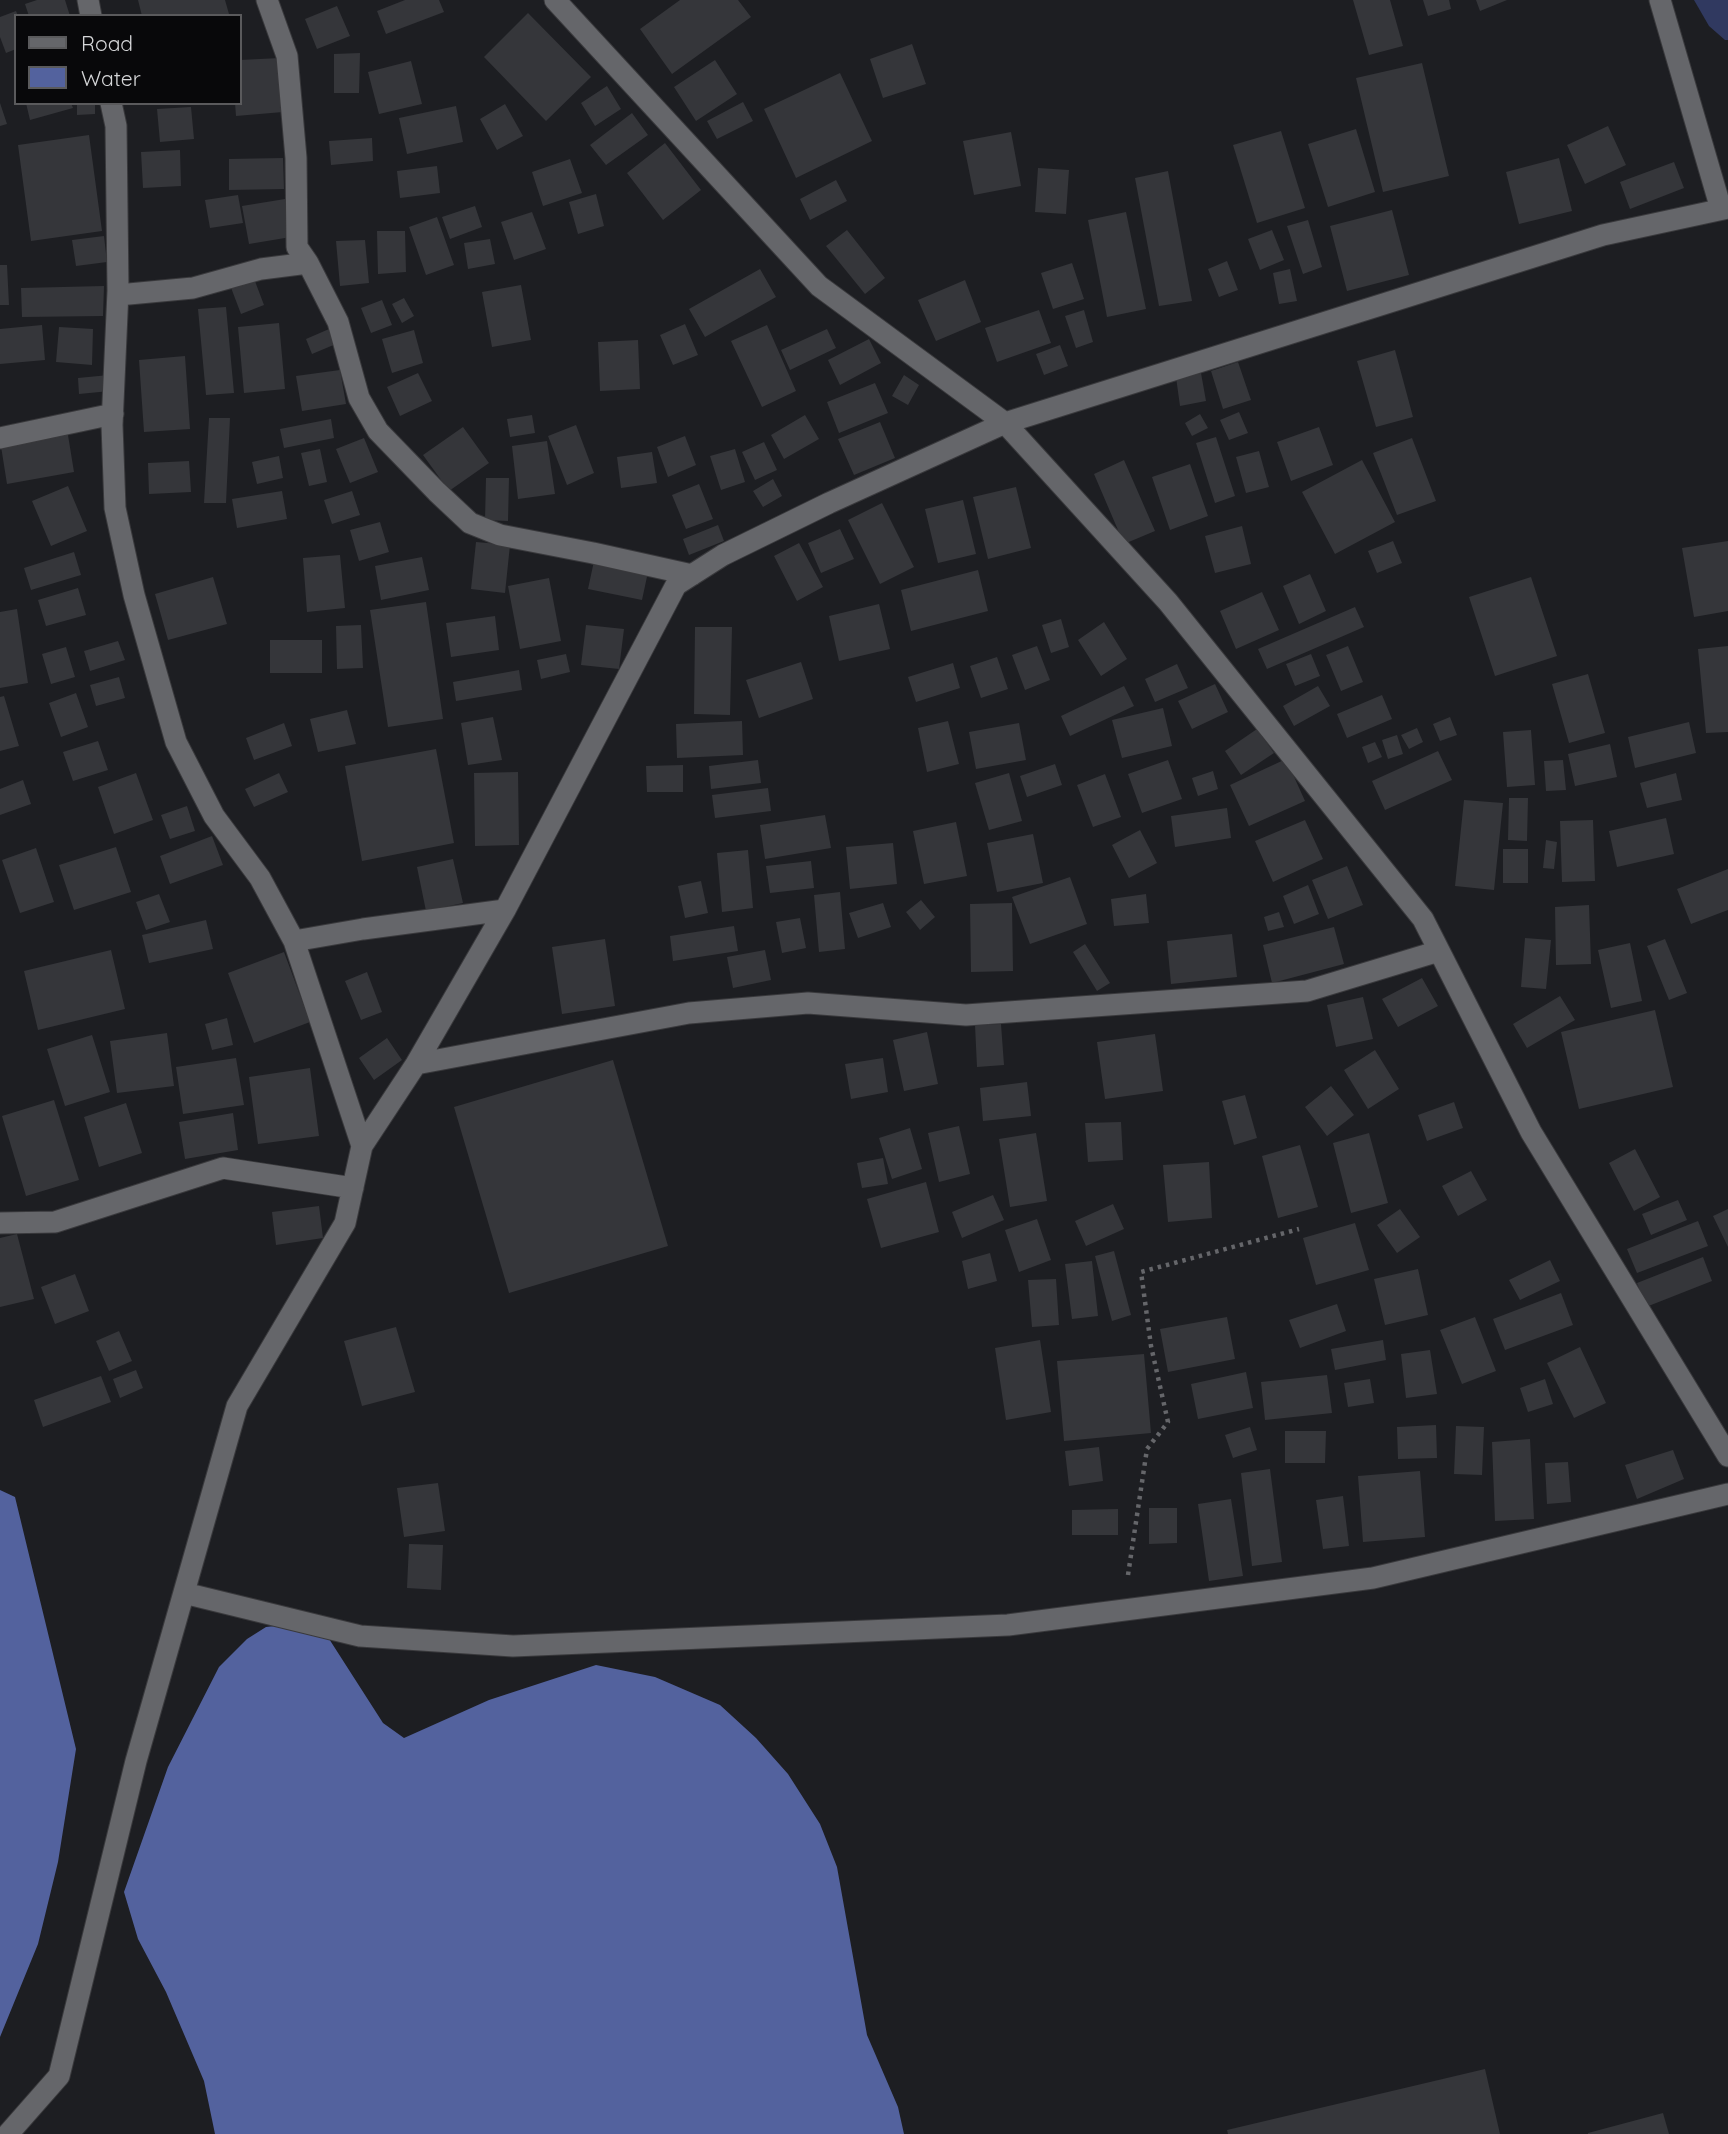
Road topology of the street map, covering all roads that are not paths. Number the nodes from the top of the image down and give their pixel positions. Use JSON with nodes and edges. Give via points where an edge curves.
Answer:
{"nodes":[{"id":1,"x":267,"y":0,"type":"edge"},
{"id":2,"x":555,"y":0,"type":"edge"},
{"id":3,"x":1660,"y":0,"type":"edge"},
{"id":4,"x":111,"y":105,"type":"edge"},
{"id":5,"x":1725,"y":208,"type":"edge"},
{"id":6,"x":308,"y":263,"type":"junction"},
{"id":7,"x":118,"y":295,"type":"junction"},
{"id":8,"x":113,"y":414,"type":"junction"},
{"id":9,"x":1005,"y":423,"type":"junction"},
{"id":10,"x":0,"y":438,"type":"edge"},
{"id":11,"x":692,"y":575,"type":"junction"},
{"id":12,"x":505,"y":910,"type":"junction"},
{"id":13,"x":294,"y":941,"type":"junction"},
{"id":14,"x":1439,"y":951,"type":"junction"},
{"id":15,"x":416,"y":1064,"type":"junction"},
{"id":16,"x":362,"y":1146,"type":"junction"},
{"id":17,"x":353,"y":1188,"type":"junction"},
{"id":18,"x":0,"y":1223,"type":"edge"},
{"id":19,"x":1728,"y":1456,"type":"edge"},
{"id":20,"x":1728,"y":1494,"type":"edge"},
{"id":21,"x":184,"y":1593,"type":"junction"},
{"id":22,"x":8,"y":2134,"type":"edge"}],
"edges":[{"from":1,"to":6,"type":"street","via":[[287,56],[296,158],[297,247]]},
{"from":2,"to":9,"type":"street","via":[[819,286]]},
{"from":3,"to":5,"type":"street"},
{"from":4,"to":7,"type":"street","via":[[116,126]]},
{"from":5,"to":9,"type":"street","via":[[1603,235]]},
{"from":6,"to":7,"type":"street","via":[[261,269],[194,288]]},
{"from":6,"to":11,"type":"street","via":[[338,322],[359,398],[378,431],[470,523],[500,535]]},
{"from":7,"to":8,"type":"street"},
{"from":8,"to":10,"type":"street"},
{"from":8,"to":13,"type":"street","via":[[115,508],[134,595],[176,742],[214,816],[260,877]]},
{"from":9,"to":11,"type":"street","via":[[829,503]]},
{"from":9,"to":14,"type":"street","via":[[1168,602],[1423,919]]},
{"from":11,"to":12,"type":"street","via":[[676,585]]},
{"from":12,"to":13,"type":"street"},
{"from":12,"to":15,"type":"street"},
{"from":13,"to":16,"type":"street"},
{"from":14,"to":15,"type":"street","via":[[1307,991],[966,1015],[808,1003],[690,1013]]},
{"from":14,"to":19,"type":"street","via":[[1531,1132]]},
{"from":15,"to":16,"type":"street"},
{"from":16,"to":17,"type":"street"},
{"from":17,"to":18,"type":"street","via":[[223,1168],[55,1222]]},
{"from":17,"to":21,"type":"street","via":[[345,1223],[237,1406]]},
{"from":20,"to":21,"type":"street","via":[[1373,1578],[1008,1625],[513,1646],[360,1636]]},
{"from":21,"to":22,"type":"street","via":[[136,1761],[59,2077]]}]}
